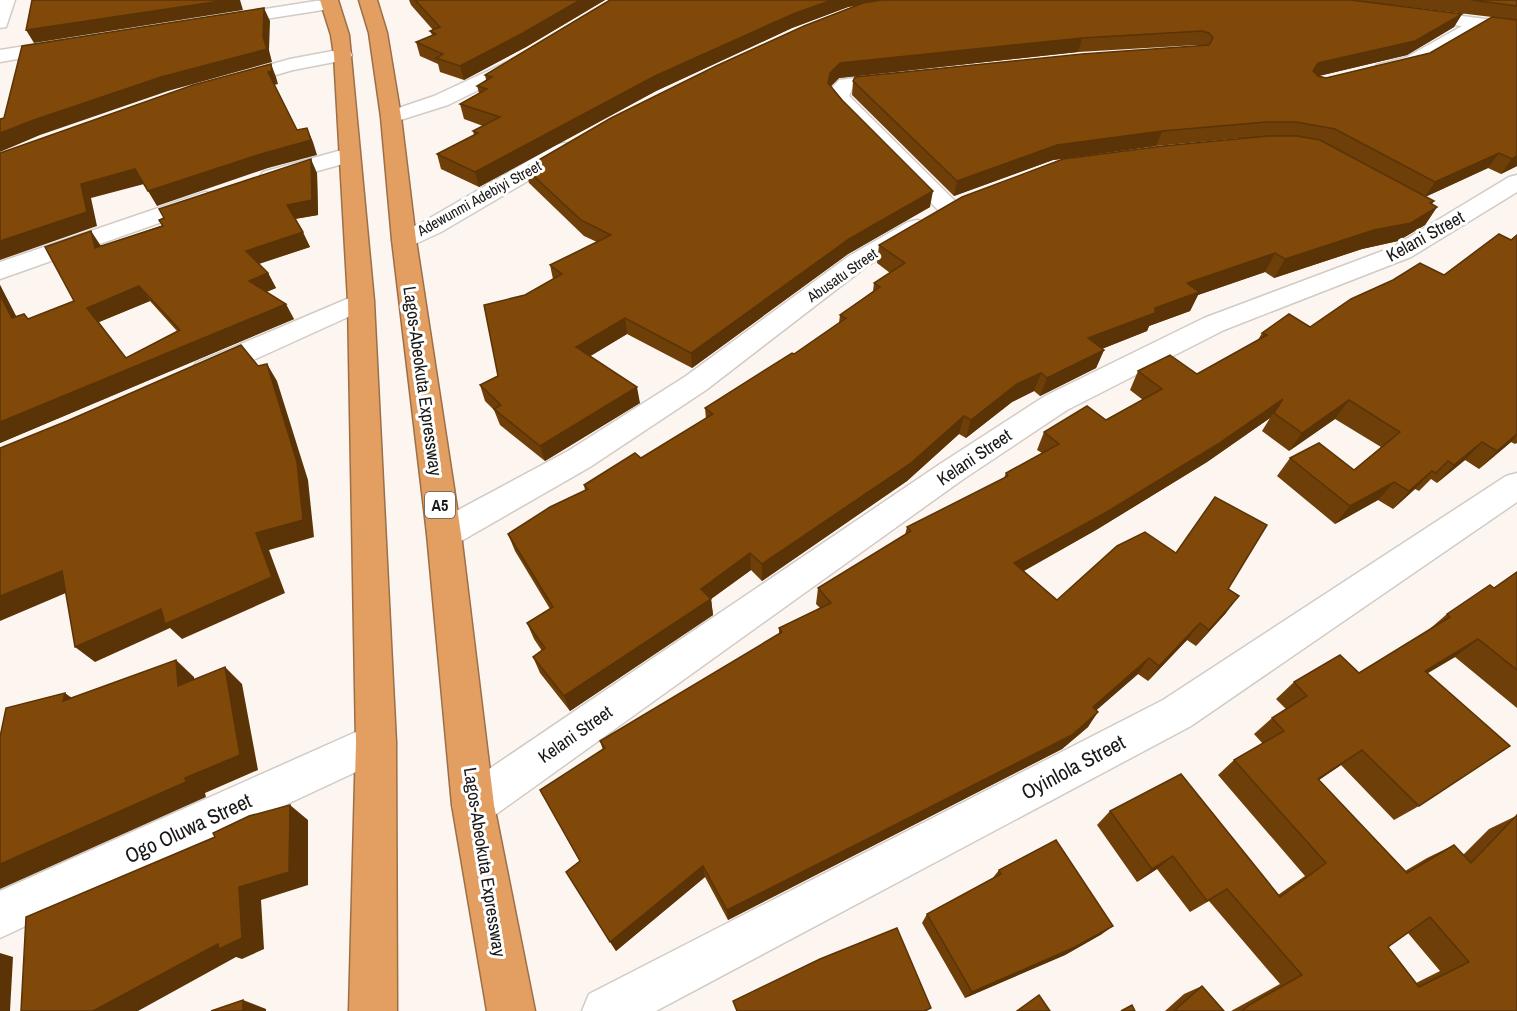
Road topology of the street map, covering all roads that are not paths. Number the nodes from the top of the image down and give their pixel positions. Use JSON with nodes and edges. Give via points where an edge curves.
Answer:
{"nodes":[{"id":1,"x":6,"y":0,"type":"edge"},
{"id":2,"x":368,"y":0,"type":"edge"},
{"id":3,"x":329,"y":2,"type":"edge"},
{"id":4,"x":1402,"y":13,"type":"edge"},
{"id":5,"x":1482,"y":22,"type":"junction"},
{"id":6,"x":0,"y":23,"type":"edge"},
{"id":7,"x":200,"y":24,"type":"edge"},
{"id":8,"x":1517,"y":28,"type":"edge"},
{"id":9,"x":82,"y":43,"type":"edge"},
{"id":10,"x":536,"y":53,"type":"edge"},
{"id":11,"x":343,"y":55,"type":"junction"},
{"id":12,"x":0,"y":56,"type":"edge"},
{"id":13,"x":1371,"y":72,"type":"edge"},
{"id":14,"x":916,"y":77,"type":"edge"},
{"id":15,"x":216,"y":86,"type":"edge"},
{"id":16,"x":391,"y":117,"type":"junction"},
{"id":17,"x":585,"y":138,"type":"edge"},
{"id":18,"x":349,"y":155,"type":"junction"},
{"id":19,"x":255,"y":182,"type":"edge"},
{"id":20,"x":1512,"y":190,"type":"edge"},
{"id":21,"x":222,"y":193,"type":"edge"},
{"id":22,"x":404,"y":240,"type":"junction"},
{"id":23,"x":0,"y":271,"type":"edge"},
{"id":24,"x":361,"y":301,"type":"junction"},
{"id":25,"x":178,"y":382,"type":"edge"},
{"id":26,"x":1517,"y":485,"type":"edge"},
{"id":27,"x":444,"y":534,"type":"junction"},
{"id":28,"x":376,"y":742,"type":"junction"},
{"id":29,"x":473,"y":805,"type":"junction"},
{"id":30,"x":0,"y":915,"type":"edge"},
{"id":31,"x":373,"y":1011,"type":"edge"},
{"id":32,"x":511,"y":1011,"type":"edge"},
{"id":33,"x":606,"y":1011,"type":"edge"}],
"edges":[{"from":1,"to":6,"type":"street"},
{"from":2,"to":16,"type":"highway","name":"Lagos-Abeokuta Expressway","number":"A5","via":[[378,33]]},
{"from":3,"to":7,"type":"street"},
{"from":3,"to":11,"type":"highway"},
{"from":4,"to":5,"type":"street"},
{"from":5,"to":8,"type":"street"},
{"from":5,"to":13,"type":"street","via":[[1414,61]]},
{"from":9,"to":12,"type":"street"},
{"from":10,"to":16,"type":"street","via":[[437,103]]},
{"from":11,"to":15,"type":"street"},
{"from":11,"to":18,"type":"highway"},
{"from":14,"to":27,"type":"street","name":"Abusatu Street","via":[[846,84],[839,96],[959,204],[858,261],[696,383],[579,459]]},
{"from":16,"to":22,"type":"highway","name":"Lagos-Abeokuta Expressway","number":"A5"},
{"from":17,"to":22,"type":"street","name":"Adewunmi Adebiyi Street"},
{"from":18,"to":19,"type":"street"},
{"from":18,"to":24,"type":"highway"},
{"from":20,"to":29,"type":"street","name":"Kelani Street","via":[[1440,218],[1402,252],[1214,324],[1056,403]]},
{"from":21,"to":23,"type":"street"},
{"from":22,"to":27,"type":"highway","name":"Lagos-Abeokuta Expressway","number":"A5"},
{"from":24,"to":25,"type":"street"},
{"from":24,"to":28,"type":"highway"},
{"from":26,"to":33,"type":"street","name":"Oyinlola Street","via":[[1177,713]]},
{"from":27,"to":29,"type":"highway","name":"Lagos-Abeokuta Expressway","number":"A5"},
{"from":28,"to":30,"type":"street","name":"Ogo Oluwa Street"},
{"from":28,"to":31,"type":"highway"},
{"from":29,"to":32,"type":"highway","name":"Lagos-Abeokuta Expressway","number":"A5"}]}
